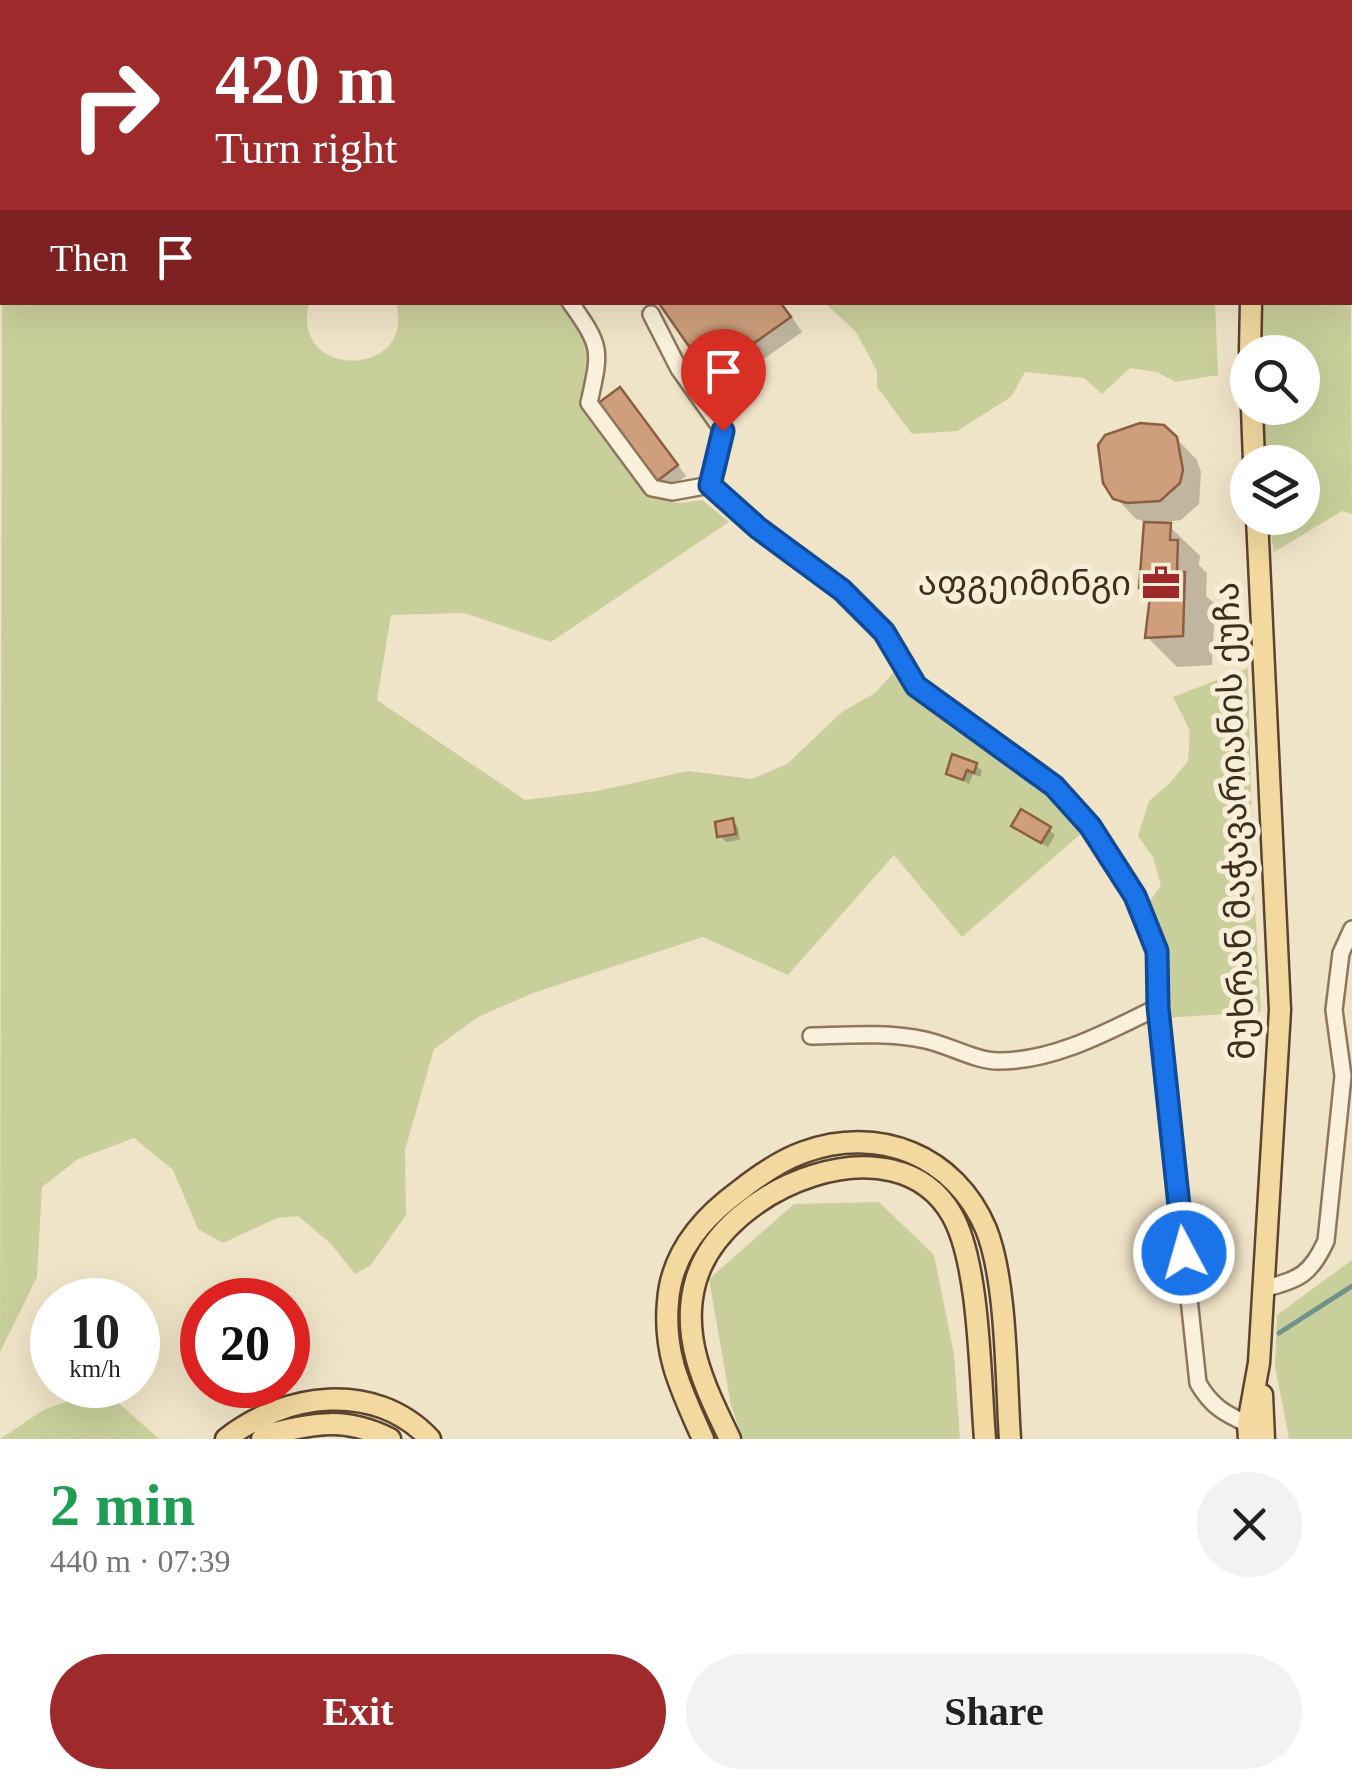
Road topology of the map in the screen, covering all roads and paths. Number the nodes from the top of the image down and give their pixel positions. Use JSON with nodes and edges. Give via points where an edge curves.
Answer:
{"nodes":[{"id":1,"x":572,"y":305,"type":"edge"},
{"id":2,"x":1251,"y":305,"type":"edge"},
{"id":3,"x":651,"y":314,"type":"dead end"},
{"id":4,"x":1250,"y":335,"type":"edge"},
{"id":5,"x":710,"y":485,"type":"junction"},
{"id":6,"x":1258,"y":535,"type":"edge"},
{"id":7,"x":1352,"y":929,"type":"edge"},
{"id":8,"x":1158,"y":1007,"type":"junction"},
{"id":9,"x":811,"y":1036,"type":"dead end"},
{"id":10,"x":1264,"y":1289,"type":"junction"},
{"id":11,"x":1252,"y":1435,"type":"edge"},
{"id":12,"x":226,"y":1439,"type":"edge"},
{"id":13,"x":262,"y":1439,"type":"edge"},
{"id":14,"x":390,"y":1439,"type":"edge"},
{"id":15,"x":430,"y":1439,"type":"edge"},
{"id":16,"x":702,"y":1439,"type":"edge"},
{"id":17,"x":730,"y":1439,"type":"edge"},
{"id":18,"x":985,"y":1439,"type":"edge"},
{"id":19,"x":1010,"y":1439,"type":"edge"}],
"edges":[{"from":1,"to":5,"type":"lane","via":[[596,339],[590,403],[652,488],[672,492]]},
{"from":2,"to":4,"type":"main road"},
{"from":3,"to":5,"type":"lane","via":[[723,431]]},
{"from":5,"to":8,"type":"lane","via":[[842,590],[884,632],[916,686],[1054,786],[1090,826],[1135,896],[1157,951]]},
{"from":6,"to":10,"type":"main road","name":"მუხრან მაჭავარიანის ქუჩა","via":[[1280,1010]]},
{"from":7,"to":10,"type":"lane","via":[[1341,953],[1334,1010],[1343,1076],[1326,1241],[1299,1279]]},
{"from":8,"to":9,"type":"lane","via":[[1049,1054],[996,1062],[889,1033]]},
{"from":8,"to":11,"type":"lane","via":[[1198,1383],[1209,1403]]},
{"from":10,"to":11,"type":"main road","name":"მუხრან მაჭავარიანის ქუჩა"},
{"from":12,"to":15,"type":"main road","via":[[270,1411],[325,1398],[402,1416]]},
{"from":13,"to":14,"type":"main road","via":[[328,1423]]},
{"from":16,"to":19,"type":"main road","via":[[672,1370],[666,1336],[668,1297],[686,1244],[718,1206],[801,1152],[870,1142],[940,1166],[986,1230],[1000,1290]]},
{"from":17,"to":18,"type":"main road","via":[[699,1375],[693,1342],[696,1281],[712,1244],[762,1198],[809,1175],[858,1167],[924,1184],[951,1212],[966,1243]]}]}
